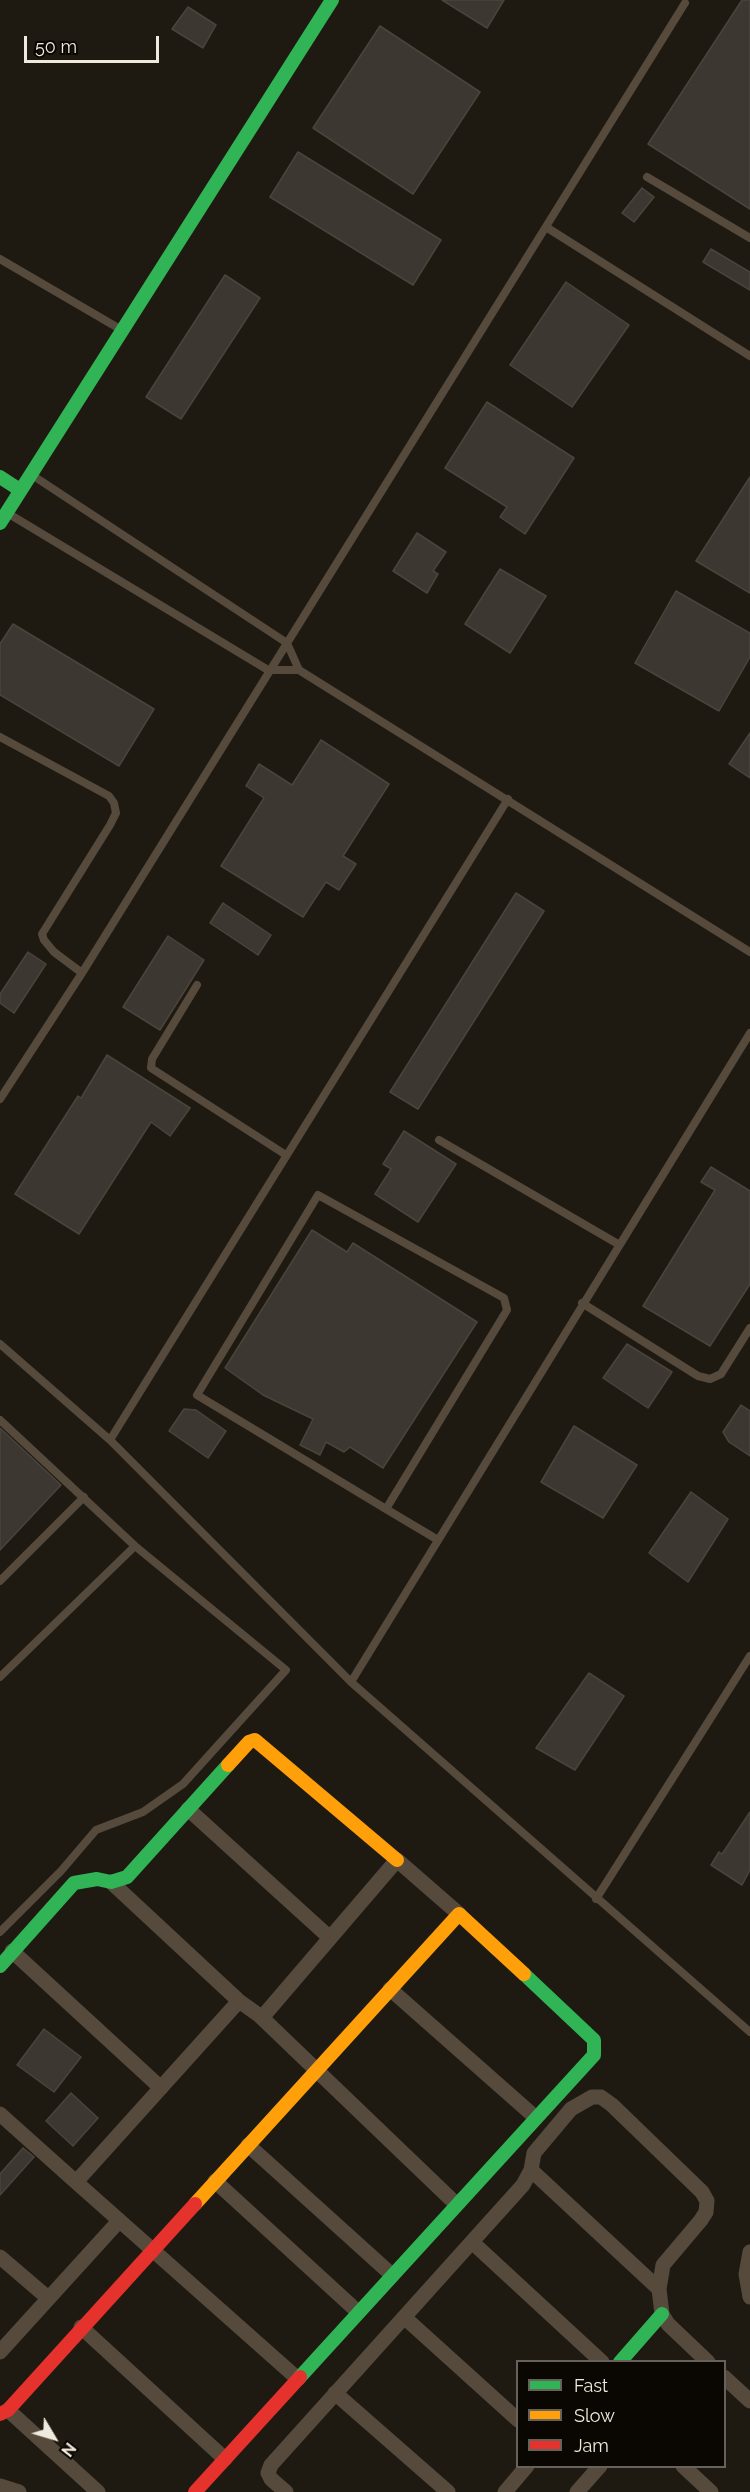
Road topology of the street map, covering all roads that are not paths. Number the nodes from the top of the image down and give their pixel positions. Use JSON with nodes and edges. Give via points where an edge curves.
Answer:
{"nodes":[{"id":1,"x":332,"y":0,"type":"edge"},
{"id":2,"x":685,"y":3,"type":"dead end"},
{"id":3,"x":647,"y":177,"type":"dead end"},
{"id":4,"x":546,"y":227,"type":"junction"},
{"id":5,"x":750,"y":238,"type":"edge"},
{"id":6,"x":0,"y":258,"type":"edge"},
{"id":7,"x":122,"y":330,"type":"junction"},
{"id":8,"x":750,"y":356,"type":"edge"},
{"id":9,"x":30,"y":474,"type":"junction"},
{"id":10,"x":0,"y":477,"type":"edge"},
{"id":11,"x":20,"y":490,"type":"junction"},
{"id":12,"x":2,"y":515,"type":"edge"},
{"id":13,"x":287,"y":643,"type":"junction"},
{"id":14,"x":268,"y":670,"type":"junction"},
{"id":15,"x":298,"y":670,"type":"junction"},
{"id":16,"x":0,"y":737,"type":"edge"},
{"id":17,"x":508,"y":799,"type":"junction"},
{"id":18,"x":750,"y":952,"type":"edge"},
{"id":19,"x":82,"y":973,"type":"junction"},
{"id":20,"x":197,"y":985,"type":"dead end"},
{"id":21,"x":750,"y":1032,"type":"edge"},
{"id":22,"x":0,"y":1100,"type":"edge"},
{"id":23,"x":440,"y":1140,"type":"dead end"},
{"id":24,"x":286,"y":1155,"type":"junction"},
{"id":25,"x":618,"y":1244,"type":"junction"},
{"id":26,"x":582,"y":1303,"type":"junction"},
{"id":27,"x":750,"y":1328,"type":"edge"},
{"id":28,"x":0,"y":1344,"type":"edge"},
{"id":29,"x":0,"y":1419,"type":"edge"},
{"id":30,"x":110,"y":1440,"type":"junction"},
{"id":31,"x":84,"y":1497,"type":"junction"},
{"id":32,"x":386,"y":1509,"type":"junction"},
{"id":33,"x":438,"y":1540,"type":"junction"},
{"id":34,"x":135,"y":1546,"type":"junction"},
{"id":35,"x":0,"y":1581,"type":"edge"},
{"id":36,"x":750,"y":1656,"type":"edge"},
{"id":37,"x":0,"y":1677,"type":"edge"},
{"id":38,"x":351,"y":1682,"type":"junction"},
{"id":39,"x":188,"y":1809,"type":"junction"},
{"id":40,"x":397,"y":1860,"type":"junction"},
{"id":41,"x":111,"y":1882,"type":"junction"},
{"id":42,"x":596,"y":1899,"type":"junction"},
{"id":43,"x":459,"y":1914,"type":"junction"},
{"id":44,"x":0,"y":1932,"type":"edge"},
{"id":45,"x":329,"y":1937,"type":"junction"},
{"id":46,"x":12,"y":1952,"type":"junction"},
{"id":47,"x":0,"y":1966,"type":"edge"},
{"id":48,"x":390,"y":1989,"type":"junction"},
{"id":49,"x":239,"y":2001,"type":"junction"},
{"id":50,"x":260,"y":2016,"type":"junction"},
{"id":51,"x":750,"y":2032,"type":"edge"},
{"id":52,"x":318,"y":2070,"type":"junction"},
{"id":53,"x":161,"y":2088,"type":"junction"},
{"id":54,"x":0,"y":2114,"type":"edge"},
{"id":55,"x":535,"y":2117,"type":"junction"},
{"id":56,"x":248,"y":2145,"type":"junction"},
{"id":57,"x":531,"y":2170,"type":"junction"},
{"id":58,"x":215,"y":2181,"type":"junction"},
{"id":59,"x":76,"y":2182,"type":"junction"},
{"id":60,"x":456,"y":2204,"type":"junction"},
{"id":61,"x":118,"y":2221,"type":"junction"},
{"id":62,"x":472,"y":2241,"type":"junction"},
{"id":63,"x":152,"y":2249,"type":"junction"},
{"id":64,"x":750,"y":2252,"type":"edge"},
{"id":65,"x":0,"y":2257,"type":"edge"},
{"id":66,"x":392,"y":2275,"type":"junction"},
{"id":67,"x":659,"y":2289,"type":"junction"},
{"id":68,"x":750,"y":2297,"type":"edge"},
{"id":69,"x":48,"y":2298,"type":"junction"},
{"id":70,"x":358,"y":2312,"type":"junction"},
{"id":71,"x":662,"y":2314,"type":"junction"},
{"id":72,"x":404,"y":2318,"type":"junction"},
{"id":73,"x":81,"y":2327,"type":"junction"},
{"id":74,"x":0,"y":2352,"type":"edge"},
{"id":75,"x":701,"y":2359,"type":"edge"},
{"id":76,"x":601,"y":2360,"type":"edge"},
{"id":77,"x":621,"y":2360,"type":"edge"},
{"id":78,"x":298,"y":2379,"type":"junction"},
{"id":79,"x":726,"y":2379,"type":"edge"},
{"id":80,"x":335,"y":2393,"type":"junction"},
{"id":81,"x":750,"y":2401,"type":"edge"},
{"id":82,"x":4,"y":2412,"type":"edge"},
{"id":83,"x":516,"y":2418,"type":"edge"},
{"id":84,"x":225,"y":2458,"type":"junction"},
{"id":85,"x":525,"y":2468,"type":"edge"},
{"id":86,"x":598,"y":2468,"type":"edge"},
{"id":87,"x":685,"y":2468,"type":"edge"},
{"id":88,"x":0,"y":2486,"type":"edge"},
{"id":89,"x":18,"y":2492,"type":"edge"},
{"id":90,"x":98,"y":2492,"type":"edge"},
{"id":91,"x":195,"y":2492,"type":"edge"},
{"id":92,"x":286,"y":2492,"type":"edge"},
{"id":93,"x":447,"y":2492,"type":"edge"},
{"id":94,"x":504,"y":2492,"type":"edge"},
{"id":95,"x":577,"y":2492,"type":"edge"},
{"id":96,"x":711,"y":2492,"type":"edge"}],
"edges":[{"from":1,"to":7,"type":"street"},
{"from":2,"to":4,"type":"lane"},
{"from":3,"to":5,"type":"lane"},
{"from":4,"to":8,"type":"lane"},
{"from":4,"to":13,"type":"lane"},
{"from":6,"to":7,"type":"lane"},
{"from":7,"to":9,"type":"street"},
{"from":9,"to":11,"type":"street"},
{"from":9,"to":13,"type":"lane"},
{"from":10,"to":11,"type":"street"},
{"from":11,"to":12,"type":"street"},
{"from":12,"to":14,"type":"lane"},
{"from":13,"to":14,"type":"lane"},
{"from":13,"to":15,"type":"lane"},
{"from":14,"to":15,"type":"lane"},
{"from":14,"to":19,"type":"lane"},
{"from":15,"to":17,"type":"lane"},
{"from":16,"to":19,"type":"lane","via":[[109,796],[114,803],[116,813],[110,825],[42,934],[54,952]]},
{"from":17,"to":18,"type":"lane"},
{"from":17,"to":24,"type":"lane"},
{"from":19,"to":22,"type":"lane"},
{"from":20,"to":24,"type":"lane","via":[[152,1059],[151,1068]]},
{"from":21,"to":25,"type":"lane"},
{"from":23,"to":25,"type":"lane"},
{"from":24,"to":30,"type":"lane"},
{"from":25,"to":26,"type":"lane"},
{"from":26,"to":27,"type":"lane","via":[[698,1376],[710,1379],[721,1374]]},
{"from":26,"to":33,"type":"lane"},
{"from":28,"to":30,"type":"lane"},
{"from":29,"to":31,"type":"lane"},
{"from":30,"to":38,"type":"lane"},
{"from":31,"to":34,"type":"lane"},
{"from":31,"to":35,"type":"lane"},
{"from":32,"to":32,"type":"lane","via":[[197,1395],[318,1195],[504,1298],[507,1310]]},
{"from":32,"to":33,"type":"lane"},
{"from":33,"to":38,"type":"lane"},
{"from":34,"to":37,"type":"lane"},
{"from":34,"to":44,"type":"lane","via":[[286,1670],[183,1784],[143,1812],[96,1830]]},
{"from":36,"to":42,"type":"lane"},
{"from":38,"to":42,"type":"lane"},
{"from":39,"to":40,"type":"street","via":[[255,1740]]},
{"from":39,"to":41,"type":"street","via":[[127,1877]]},
{"from":39,"to":45,"type":"street"},
{"from":40,"to":43,"type":"street"},
{"from":40,"to":45,"type":"street"},
{"from":41,"to":46,"type":"street","via":[[97,1879],[74,1884]]},
{"from":41,"to":49,"type":"street"},
{"from":42,"to":51,"type":"lane"},
{"from":43,"to":48,"type":"street"},
{"from":43,"to":55,"type":"street","via":[[594,2040],[596,2048],[589,2061]]},
{"from":45,"to":50,"type":"street"},
{"from":46,"to":47,"type":"street"},
{"from":46,"to":53,"type":"street"},
{"from":48,"to":52,"type":"street"},
{"from":48,"to":55,"type":"street"},
{"from":49,"to":50,"type":"street"},
{"from":49,"to":53,"type":"street"},
{"from":50,"to":52,"type":"street"},
{"from":52,"to":56,"type":"street"},
{"from":52,"to":60,"type":"street"},
{"from":53,"to":59,"type":"street"},
{"from":54,"to":59,"type":"street"},
{"from":55,"to":60,"type":"street"},
{"from":56,"to":58,"type":"street"},
{"from":56,"to":66,"type":"street"},
{"from":57,"to":62,"type":"street","via":[[523,2185]]},
{"from":57,"to":67,"type":"street"},
{"from":57,"to":67,"type":"street","via":[[534,2153],[571,2109],[592,2097],[601,2097],[612,2105],[707,2201],[701,2220],[663,2265]]},
{"from":58,"to":63,"type":"street"},
{"from":58,"to":70,"type":"street"},
{"from":59,"to":61,"type":"street"},
{"from":60,"to":66,"type":"street"},
{"from":61,"to":63,"type":"street"},
{"from":61,"to":69,"type":"street"},
{"from":62,"to":72,"type":"street"},
{"from":62,"to":76,"type":"street"},
{"from":63,"to":73,"type":"street"},
{"from":63,"to":78,"type":"street"},
{"from":64,"to":68,"type":"street","via":[[746,2274]]},
{"from":65,"to":69,"type":"street"},
{"from":66,"to":70,"type":"street"},
{"from":67,"to":71,"type":"street"},
{"from":69,"to":74,"type":"street"},
{"from":70,"to":78,"type":"street"},
{"from":71,"to":75,"type":"street"},
{"from":71,"to":77,"type":"street"},
{"from":72,"to":80,"type":"street"},
{"from":72,"to":83,"type":"street"},
{"from":73,"to":82,"type":"street"},
{"from":73,"to":84,"type":"street"},
{"from":78,"to":84,"type":"street"},
{"from":79,"to":81,"type":"street"},
{"from":80,"to":92,"type":"street","via":[[271,2464],[271,2479]]},
{"from":80,"to":93,"type":"street"},
{"from":82,"to":90,"type":"street"},
{"from":84,"to":91,"type":"street"},
{"from":85,"to":94,"type":"street"},
{"from":86,"to":95,"type":"street"},
{"from":87,"to":96,"type":"street"},
{"from":88,"to":89,"type":"street"}]}
